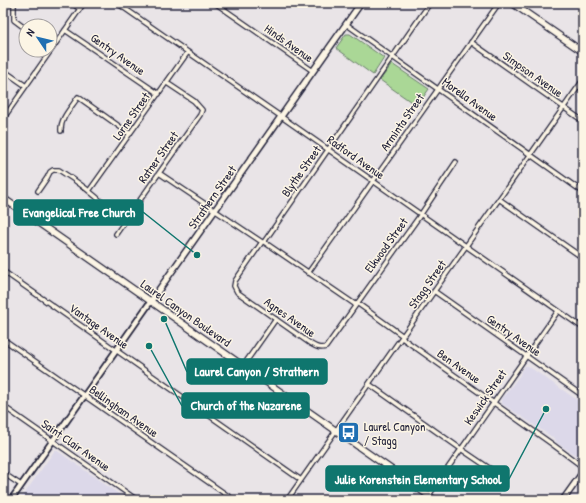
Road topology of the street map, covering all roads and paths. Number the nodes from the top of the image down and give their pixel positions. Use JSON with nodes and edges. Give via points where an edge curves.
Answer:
{"nodes":[{"id":1,"x":14,"y":3,"type":"edge"},
{"id":2,"x":72,"y":3,"type":"edge"},
{"id":3,"x":84,"y":3,"type":"edge"},
{"id":4,"x":117,"y":3,"type":"edge"},
{"id":5,"x":216,"y":3,"type":"edge"},
{"id":6,"x":360,"y":3,"type":"edge"},
{"id":7,"x":430,"y":3,"type":"edge"},
{"id":8,"x":499,"y":3,"type":"edge"},
{"id":9,"x":512,"y":3,"type":"edge"},
{"id":10,"x":80,"y":9,"type":"junction"},
{"id":11,"x":18,"y":23,"type":"edge"},
{"id":12,"x":346,"y":24,"type":"junction"},
{"id":13,"x":66,"y":30,"type":"junction"},
{"id":14,"x":58,"y":40,"type":"edge"},
{"id":15,"x":471,"y":42,"type":"junction"},
{"id":16,"x":188,"y":52,"type":"junction"},
{"id":17,"x":583,"y":52,"type":"edge"},
{"id":18,"x":393,"y":57,"type":"junction"},
{"id":19,"x":45,"y":58,"type":"edge"},
{"id":20,"x":3,"y":70,"type":"edge"},
{"id":21,"x":313,"y":71,"type":"junction"},
{"id":22,"x":583,"y":80,"type":"edge"},
{"id":23,"x":166,"y":83,"type":"junction"},
{"id":24,"x":26,"y":86,"type":"junction"},
{"id":25,"x":438,"y":89,"type":"junction"},
{"id":26,"x":159,"y":94,"type":"junction"},
{"id":27,"x":564,"y":107,"type":"junction"},
{"id":28,"x":281,"y":117,"type":"junction"},
{"id":29,"x":3,"y":119,"type":"edge"},
{"id":30,"x":583,"y":121,"type":"edge"},
{"id":31,"x":62,"y":131,"type":"dead end"},
{"id":32,"x":130,"y":134,"type":"junction"},
{"id":33,"x":328,"y":149,"type":"junction"},
{"id":34,"x":530,"y":155,"type":"junction"},
{"id":35,"x":456,"y":162,"type":"dead end"},
{"id":36,"x":159,"y":173,"type":"junction"},
{"id":37,"x":374,"y":181,"type":"junction"},
{"id":38,"x":38,"y":191,"type":"dead end"},
{"id":39,"x":89,"y":191,"type":"junction"},
{"id":40,"x":583,"y":192,"type":"edge"},
{"id":41,"x":3,"y":198,"type":"edge"},
{"id":42,"x":498,"y":199,"type":"junction"},
{"id":43,"x":106,"y":206,"type":"dead end"},
{"id":44,"x":215,"y":211,"type":"junction"},
{"id":45,"x":421,"y":214,"type":"junction"},
{"id":46,"x":116,"y":234,"type":"dead end"},
{"id":47,"x":263,"y":242,"type":"junction"},
{"id":48,"x":466,"y":245,"type":"junction"},
{"id":49,"x":583,"y":258,"type":"edge"},
{"id":50,"x":3,"y":271,"type":"edge"},
{"id":51,"x":308,"y":273,"type":"junction"},
{"id":52,"x":434,"y":291,"type":"junction"},
{"id":53,"x":237,"y":292,"type":"joint"},
{"id":54,"x":151,"y":302,"type":"junction"},
{"id":55,"x":356,"y":304,"type":"junction"},
{"id":56,"x":558,"y":310,"type":"junction"},
{"id":57,"x":276,"y":319,"type":"junction"},
{"id":58,"x":583,"y":328,"type":"edge"},
{"id":59,"x":402,"y":337,"type":"junction"},
{"id":60,"x":3,"y":339,"type":"edge"},
{"id":61,"x":331,"y":340,"type":"joint"},
{"id":62,"x":116,"y":351,"type":"junction"},
{"id":63,"x":526,"y":356,"type":"junction"},
{"id":64,"x":244,"y":366,"type":"junction"},
{"id":65,"x":369,"y":384,"type":"junction"},
{"id":66,"x":85,"y":396,"type":"junction"},
{"id":67,"x":583,"y":396,"type":"edge"},
{"id":68,"x":494,"y":403,"type":"junction"},
{"id":69,"x":3,"y":406,"type":"edge"},
{"id":70,"x":336,"y":430,"type":"junction"},
{"id":71,"x":53,"y":441,"type":"junction"},
{"id":72,"x":461,"y":449,"type":"junction"},
{"id":73,"x":583,"y":467,"type":"edge"},
{"id":74,"x":492,"y":470,"type":"dead end"},
{"id":75,"x":583,"y":472,"type":"edge"},
{"id":76,"x":3,"y":473,"type":"edge"},
{"id":77,"x":301,"y":480,"type":"junction"},
{"id":78,"x":21,"y":485,"type":"junction"},
{"id":79,"x":128,"y":494,"type":"junction"},
{"id":80,"x":429,"y":496,"type":"junction"},
{"id":81,"x":11,"y":500,"type":"edge"},
{"id":82,"x":124,"y":500,"type":"edge"},
{"id":83,"x":137,"y":500,"type":"edge"},
{"id":84,"x":234,"y":500,"type":"edge"},
{"id":85,"x":287,"y":500,"type":"edge"},
{"id":86,"x":436,"y":500,"type":"edge"},
{"id":87,"x":563,"y":500,"type":"edge"}],
"edges":[{"from":1,"to":11,"type":"street","via":[[14,20]]},
{"from":2,"to":10,"type":"street"},
{"from":3,"to":10,"type":"street"},
{"from":4,"to":16,"type":"street","name":"Radford Avenue"},
{"from":5,"to":21,"type":"street","name":"Hinds Avenue"},
{"from":6,"to":12,"type":"main road","name":"Strathern Street"},
{"from":7,"to":18,"type":"street","name":"Blythe Street"},
{"from":8,"to":15,"type":"street","name":"Arminta Street"},
{"from":9,"to":17,"type":"main road"},
{"from":10,"to":13,"type":"street"},
{"from":12,"to":18,"type":"street","name":"Morella Avenue"},
{"from":12,"to":21,"type":"main road","name":"Strathern Street"},
{"from":13,"to":14,"type":"street"},
{"from":13,"to":26,"type":"street","name":"Gentry Avenue"},
{"from":15,"to":25,"type":"street","name":"Arminta Street"},
{"from":15,"to":27,"type":"street","name":"Simpson Avenue"},
{"from":16,"to":23,"type":"street","name":"Lorne Street"},
{"from":16,"to":28,"type":"street","name":"Radford Avenue"},
{"from":18,"to":25,"type":"street","name":"Morella Avenue"},
{"from":18,"to":33,"type":"street","name":"Blythe Street"},
{"from":19,"to":24,"type":"street"},
{"from":20,"to":24,"type":"street"},
{"from":21,"to":28,"type":"main road","name":"Strathern Street"},
{"from":22,"to":27,"type":"street","name":"Stagg Street"},
{"from":23,"to":26,"type":"street","name":"Lorne Street"},
{"from":23,"to":36,"type":"street","name":"Ratner Street","via":[[202,110]]},
{"from":24,"to":29,"type":"street"},
{"from":25,"to":34,"type":"street","name":"Morella Avenue"},
{"from":25,"to":37,"type":"street","name":"Arminta Street"},
{"from":26,"to":32,"type":"street","name":"Lorne Street"},
{"from":27,"to":30,"type":"street","name":"Simpson Avenue"},
{"from":27,"to":34,"type":"street","name":"Stagg Street"},
{"from":28,"to":33,"type":"street","name":"Radford Avenue"},
{"from":28,"to":44,"type":"main road","name":"Strathern Street"},
{"from":31,"to":32,"type":"street","via":[[62,121],[78,97]]},
{"from":32,"to":39,"type":"street","name":"Lorne Street"},
{"from":33,"to":37,"type":"street","name":"Radford Avenue"},
{"from":33,"to":47,"type":"street","name":"Blythe Street"},
{"from":34,"to":40,"type":"street","name":"Morella Avenue"},
{"from":34,"to":42,"type":"street","name":"Stagg Street"},
{"from":35,"to":45,"type":"street","name":"Elkwood Street"},
{"from":36,"to":44,"type":"street","name":"Ben Avenue"},
{"from":36,"to":46,"type":"street","name":"Ratner Street"},
{"from":37,"to":45,"type":"street","name":"Radford Avenue"},
{"from":37,"to":51,"type":"street","name":"Arminta Street"},
{"from":38,"to":39,"type":"street","via":[[50,172],[59,170]]},
{"from":39,"to":43,"type":"street"},
{"from":41,"to":54,"type":"main road","name":"Laurel Canyon Boulevard"},
{"from":42,"to":48,"type":"street","name":"Stagg Street"},
{"from":42,"to":49,"type":"street"},
{"from":44,"to":47,"type":"street","name":"Ben Avenue"},
{"from":44,"to":54,"type":"main road","name":"Strathern Street"},
{"from":45,"to":48,"type":"street","name":"Radford Avenue"},
{"from":45,"to":55,"type":"street","name":"Elkwood Street"},
{"from":47,"to":51,"type":"street","name":"Ben Avenue"},
{"from":47,"to":53,"type":"street","name":"Blythe Street","via":[[235,281]]},
{"from":48,"to":52,"type":"street","name":"Stagg Street"},
{"from":48,"to":56,"type":"street","name":"Radford Avenue"},
{"from":50,"to":62,"type":"street","name":"Vantage Avenue"},
{"from":51,"to":55,"type":"street","name":"Ben Avenue"},
{"from":52,"to":59,"type":"street","name":"Stagg Street"},
{"from":52,"to":63,"type":"street","name":"Gentry Avenue"},
{"from":53,"to":57,"type":"street","name":"Agnes Avenue"},
{"from":54,"to":62,"type":"street","name":"Strathern Street"},
{"from":54,"to":64,"type":"main road","name":"Laurel Canyon Boulevard"},
{"from":55,"to":59,"type":"street","name":"Ben Avenue"},
{"from":55,"to":61,"type":"street","name":"Elkwood Street"},
{"from":56,"to":58,"type":"street","name":"Radford Avenue"},
{"from":56,"to":63,"type":"street","name":"Keswick Street"},
{"from":57,"to":61,"type":"street","name":"Agnes Avenue","via":[[317,348],[326,347]]},
{"from":57,"to":64,"type":"street"},
{"from":59,"to":65,"type":"street","name":"Stagg Street"},
{"from":59,"to":68,"type":"street","name":"Ben Avenue"},
{"from":60,"to":66,"type":"street","name":"Bellingham Avenue"},
{"from":62,"to":66,"type":"street","name":"Strathern Street"},
{"from":62,"to":77,"type":"street","name":"Vantage Avenue"},
{"from":63,"to":67,"type":"street","name":"Gentry Avenue"},
{"from":63,"to":68,"type":"street","name":"Keswick Street"},
{"from":64,"to":70,"type":"main road","name":"Laurel Canyon Boulevard"},
{"from":65,"to":70,"type":"street","name":"Stagg Street"},
{"from":65,"to":72,"type":"street"},
{"from":66,"to":71,"type":"street","name":"Strathern Street"},
{"from":66,"to":84,"type":"street","name":"Bellingham Avenue"},
{"from":68,"to":72,"type":"street","name":"Keswick Street"},
{"from":68,"to":73,"type":"street","name":"Ben Avenue"},
{"from":69,"to":71,"type":"street","name":"Saint Clair Avenue"},
{"from":70,"to":77,"type":"street","name":"Stagg Street"},
{"from":70,"to":80,"type":"main road","name":"Laurel Canyon Boulevard"},
{"from":71,"to":78,"type":"street","name":"Strathern Street"},
{"from":71,"to":79,"type":"street","name":"Saint Clair Avenue"},
{"from":72,"to":74,"type":"street"},
{"from":72,"to":80,"type":"street","name":"Keswick Street"},
{"from":75,"to":87,"type":"main road"},
{"from":76,"to":78,"type":"street"},
{"from":77,"to":85,"type":"street","name":"Stagg Street"},
{"from":78,"to":81,"type":"street","name":"Strathern Street"},
{"from":79,"to":82,"type":"street"},
{"from":79,"to":83,"type":"street","name":"Saint Clair Avenue"},
{"from":80,"to":86,"type":"main road","name":"Laurel Canyon Boulevard"}]}
